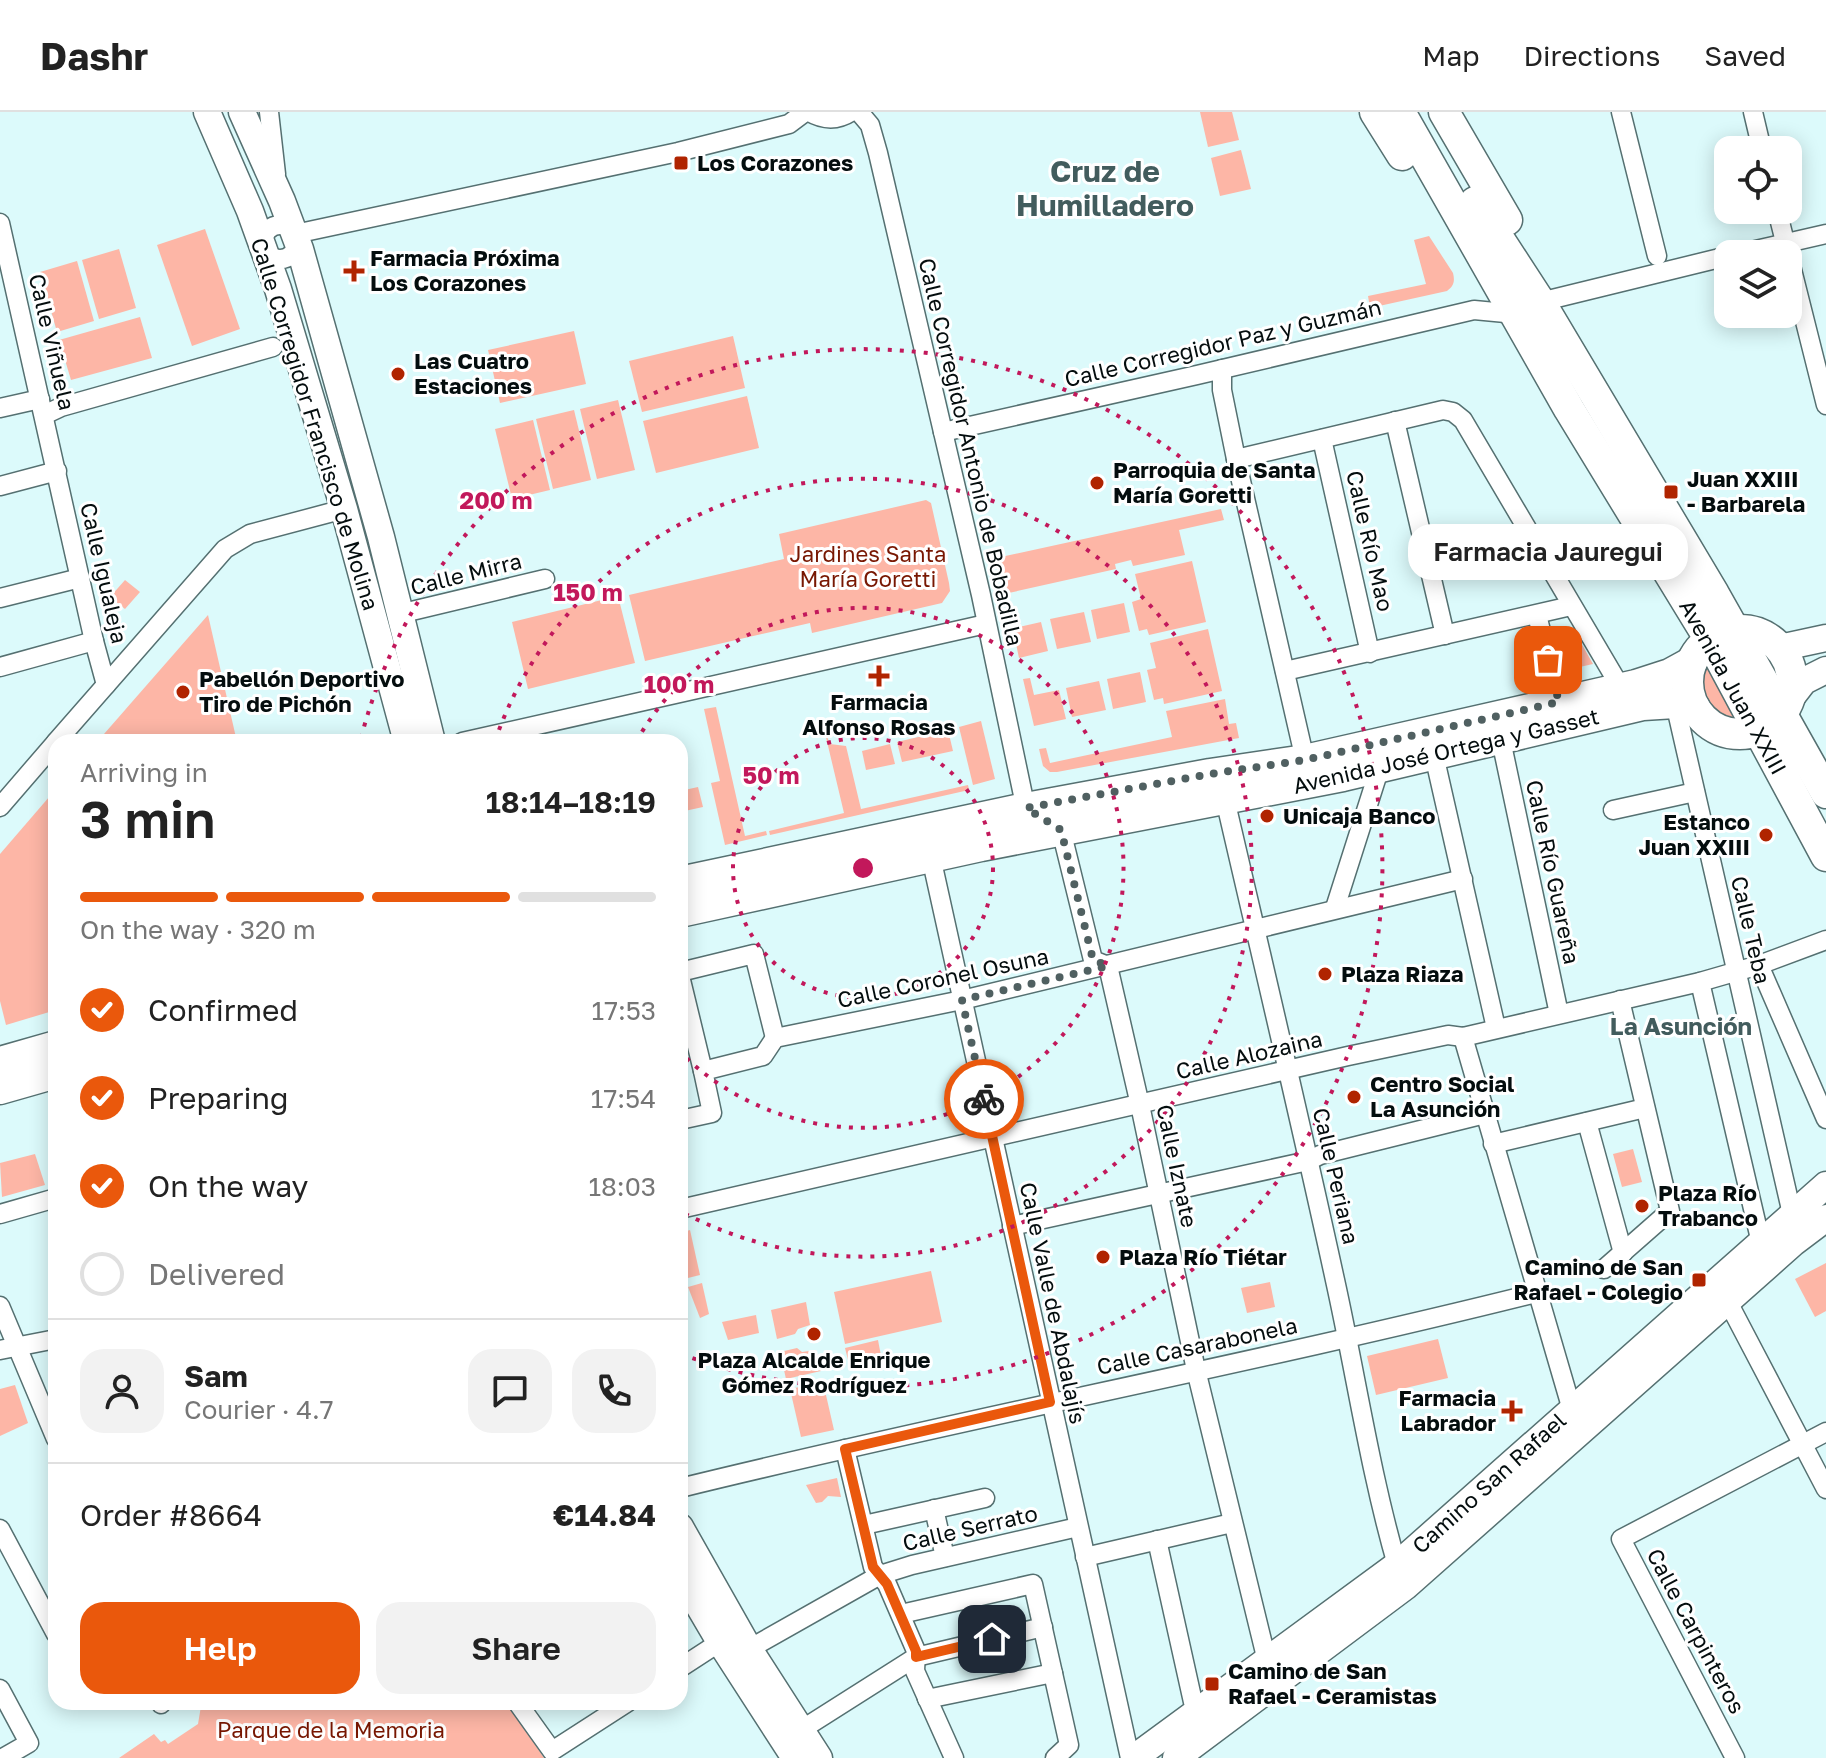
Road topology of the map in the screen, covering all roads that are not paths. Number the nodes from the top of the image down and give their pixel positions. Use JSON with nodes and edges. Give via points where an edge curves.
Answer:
{"nodes":[{"id":1,"x":207,"y":112,"type":"edge"},
{"id":2,"x":242,"y":112,"type":"edge"},
{"id":3,"x":269,"y":112,"type":"edge"},
{"id":4,"x":807,"y":112,"type":"edge"},
{"id":5,"x":851,"y":112,"type":"edge"},
{"id":6,"x":859,"y":112,"type":"edge"},
{"id":7,"x":1375,"y":112,"type":"edge"},
{"id":8,"x":1400,"y":112,"type":"edge"},
{"id":9,"x":1419,"y":112,"type":"edge"},
{"id":10,"x":1444,"y":112,"type":"edge"},
{"id":11,"x":1621,"y":112,"type":"edge"},
{"id":12,"x":1753,"y":112,"type":"edge"},
{"id":13,"x":1759,"y":136,"type":"edge"},
{"id":14,"x":278,"y":192,"type":"junction"},
{"id":15,"x":0,"y":223,"type":"edge"},
{"id":16,"x":295,"y":234,"type":"junction"},
{"id":17,"x":1826,"y":234,"type":"edge"},
{"id":18,"x":1799,"y":240,"type":"edge"},
{"id":19,"x":263,"y":246,"type":"junction"},
{"id":20,"x":1657,"y":256,"type":"dead end"},
{"id":21,"x":1714,"y":260,"type":"edge"},
{"id":22,"x":9,"y":302,"type":"edge"},
{"id":23,"x":1528,"y":308,"type":"junction"},
{"id":24,"x":1802,"y":308,"type":"edge"},
{"id":25,"x":273,"y":347,"type":"dead end"},
{"id":26,"x":1222,"y":369,"type":"junction"},
{"id":27,"x":1826,"y":405,"type":"edge"},
{"id":28,"x":42,"y":407,"type":"junction"},
{"id":29,"x":0,"y":408,"type":"edge"},
{"id":30,"x":1395,"y":421,"type":"junction"},
{"id":31,"x":943,"y":432,"type":"junction"},
{"id":32,"x":1322,"y":439,"type":"junction"},
{"id":33,"x":1236,"y":459,"type":"junction"},
{"id":34,"x":57,"y":471,"type":"junction"},
{"id":35,"x":0,"y":486,"type":"edge"},
{"id":36,"x":344,"y":509,"type":"junction"},
{"id":37,"x":80,"y":578,"type":"junction"},
{"id":38,"x":545,"y":579,"type":"dead end"},
{"id":39,"x":0,"y":598,"type":"edge"},
{"id":40,"x":1571,"y":606,"type":"junction"},
{"id":41,"x":399,"y":614,"type":"junction"},
{"id":42,"x":1537,"y":615,"type":"junction"},
{"id":43,"x":986,"y":624,"type":"junction"},
{"id":44,"x":1445,"y":635,"type":"junction"},
{"id":45,"x":1826,"y":638,"type":"edge"},
{"id":46,"x":94,"y":641,"type":"junction"},
{"id":47,"x":1712,"y":644,"type":"junction"},
{"id":48,"x":1779,"y":648,"type":"junction"},
{"id":49,"x":1370,"y":653,"type":"junction"},
{"id":50,"x":0,"y":667,"type":"edge"},
{"id":51,"x":1826,"y":670,"type":"edge"},
{"id":52,"x":1285,"y":671,"type":"junction"},
{"id":53,"x":106,"y":685,"type":"junction"},
{"id":54,"x":1621,"y":688,"type":"junction"},
{"id":55,"x":1559,"y":702,"type":"junction"},
{"id":56,"x":1685,"y":706,"type":"junction"},
{"id":57,"x":1776,"y":715,"type":"junction"},
{"id":58,"x":63,"y":734,"type":"edge"},
{"id":59,"x":405,"y":734,"type":"edge"},
{"id":60,"x":430,"y":734,"type":"edge"},
{"id":61,"x":498,"y":734,"type":"edge"},
{"id":62,"x":1501,"y":740,"type":"junction"},
{"id":63,"x":48,"y":751,"type":"edge"},
{"id":64,"x":1434,"y":755,"type":"junction"},
{"id":65,"x":1305,"y":760,"type":"junction"},
{"id":66,"x":1380,"y":767,"type":"junction"},
{"id":67,"x":1695,"y":792,"type":"junction"},
{"id":68,"x":1826,"y":793,"type":"edge"},
{"id":69,"x":1225,"y":799,"type":"junction"},
{"id":70,"x":0,"y":807,"type":"edge"},
{"id":71,"x":1026,"y":808,"type":"junction"},
{"id":72,"x":1613,"y":810,"type":"dead end"},
{"id":73,"x":1061,"y":830,"type":"junction"},
{"id":74,"x":1826,"y":856,"type":"edge"},
{"id":75,"x":931,"y":857,"type":"junction"},
{"id":76,"x":1463,"y":879,"type":"junction"},
{"id":77,"x":688,"y":880,"type":"edge"},
{"id":78,"x":1335,"y":908,"type":"junction"},
{"id":79,"x":688,"y":910,"type":"edge"},
{"id":80,"x":1255,"y":928,"type":"junction"},
{"id":81,"x":1826,"y":940,"type":"edge"},
{"id":82,"x":1759,"y":965,"type":"junction"},
{"id":83,"x":1108,"y":966,"type":"junction"},
{"id":84,"x":688,"y":972,"type":"edge"},
{"id":85,"x":1736,"y":972,"type":"junction"},
{"id":86,"x":1700,"y":982,"type":"junction"},
{"id":87,"x":962,"y":1000,"type":"junction"},
{"id":88,"x":1620,"y":1000,"type":"junction"},
{"id":89,"x":1559,"y":1014,"type":"junction"},
{"id":90,"x":1496,"y":1028,"type":"junction"},
{"id":91,"x":688,"y":1033,"type":"edge"},
{"id":92,"x":1463,"y":1037,"type":"junction"},
{"id":93,"x":775,"y":1038,"type":"junction"},
{"id":94,"x":48,"y":1048,"type":"edge"},
{"id":95,"x":0,"y":1062,"type":"edge"},
{"id":96,"x":703,"y":1071,"type":"junction"},
{"id":97,"x":1289,"y":1071,"type":"junction"},
{"id":98,"x":48,"y":1075,"type":"edge"},
{"id":99,"x":0,"y":1089,"type":"edge"},
{"id":100,"x":1140,"y":1105,"type":"junction"},
{"id":101,"x":1645,"y":1108,"type":"junction"},
{"id":102,"x":1485,"y":1114,"type":"junction"},
{"id":103,"x":688,"y":1118,"type":"edge"},
{"id":104,"x":1826,"y":1119,"type":"edge"},
{"id":105,"x":1587,"y":1122,"type":"junction"},
{"id":106,"x":993,"y":1138,"type":"junction"},
{"id":107,"x":1493,"y":1144,"type":"junction"},
{"id":108,"x":1308,"y":1161,"type":"junction"},
{"id":109,"x":1826,"y":1185,"type":"edge"},
{"id":110,"x":1158,"y":1195,"type":"junction"},
{"id":111,"x":48,"y":1200,"type":"edge"},
{"id":112,"x":688,"y":1207,"type":"edge"},
{"id":113,"x":0,"y":1214,"type":"edge"},
{"id":114,"x":1792,"y":1214,"type":"junction"},
{"id":115,"x":1826,"y":1218,"type":"edge"},
{"id":116,"x":1012,"y":1226,"type":"junction"},
{"id":117,"x":1761,"y":1243,"type":"junction"},
{"id":118,"x":1623,"y":1253,"type":"junction"},
{"id":119,"x":1604,"y":1269,"type":"dead end"},
{"id":120,"x":1536,"y":1293,"type":"junction"},
{"id":121,"x":1728,"y":1302,"type":"junction"},
{"id":122,"x":0,"y":1306,"type":"edge"},
{"id":123,"x":1346,"y":1339,"type":"junction"},
{"id":124,"x":48,"y":1341,"type":"edge"},
{"id":125,"x":8,"y":1349,"type":"edge"},
{"id":126,"x":1196,"y":1370,"type":"junction"},
{"id":127,"x":1050,"y":1402,"type":"junction"},
{"id":128,"x":1572,"y":1410,"type":"junction"},
{"id":129,"x":1601,"y":1414,"type":"junction"},
{"id":130,"x":48,"y":1418,"type":"edge"},
{"id":131,"x":1826,"y":1432,"type":"edge"},
{"id":132,"x":1802,"y":1444,"type":"junction"},
{"id":133,"x":845,"y":1449,"type":"junction"},
{"id":134,"x":688,"y":1486,"type":"edge"},
{"id":135,"x":1826,"y":1489,"type":"edge"},
{"id":136,"x":985,"y":1498,"type":"dead end"},
{"id":137,"x":934,"y":1509,"type":"junction"},
{"id":138,"x":1232,"y":1523,"type":"junction"},
{"id":139,"x":864,"y":1525,"type":"junction"},
{"id":140,"x":1078,"y":1527,"type":"junction"},
{"id":141,"x":0,"y":1529,"type":"edge"},
{"id":142,"x":1157,"y":1540,"type":"junction"},
{"id":143,"x":688,"y":1541,"type":"edge"},
{"id":144,"x":945,"y":1557,"type":"junction"},
{"id":145,"x":1085,"y":1557,"type":"junction"},
{"id":146,"x":1397,"y":1565,"type":"junction"},
{"id":147,"x":880,"y":1575,"type":"junction"},
{"id":148,"x":688,"y":1588,"type":"edge"},
{"id":149,"x":901,"y":1614,"type":"junction"},
{"id":150,"x":48,"y":1619,"type":"edge"},
{"id":151,"x":1043,"y":1627,"type":"junction"},
{"id":152,"x":720,"y":1642,"type":"junction"},
{"id":153,"x":749,"y":1649,"type":"junction"},
{"id":154,"x":916,"y":1657,"type":"junction"},
{"id":155,"x":1267,"y":1661,"type":"junction"},
{"id":156,"x":688,"y":1663,"type":"edge"},
{"id":157,"x":1053,"y":1673,"type":"junction"},
{"id":158,"x":0,"y":1689,"type":"edge"},
{"id":159,"x":927,"y":1699,"type":"junction"},
{"id":160,"x":1193,"y":1702,"type":"dead end"},
{"id":161,"x":523,"y":1710,"type":"edge"},
{"id":162,"x":616,"y":1710,"type":"edge"},
{"id":163,"x":801,"y":1730,"type":"junction"},
{"id":164,"x":3,"y":1758,"type":"edge"},
{"id":165,"x":795,"y":1758,"type":"edge"},
{"id":166,"x":819,"y":1758,"type":"edge"},
{"id":167,"x":954,"y":1758,"type":"edge"},
{"id":168,"x":1055,"y":1758,"type":"edge"},
{"id":169,"x":1132,"y":1758,"type":"edge"},
{"id":170,"x":1176,"y":1758,"type":"edge"},
{"id":171,"x":1735,"y":1758,"type":"edge"}],
"edges":[{"from":1,"to":19,"type":"main road","name":"Calle Corregidor Francisco de Molina"},
{"from":2,"to":14,"type":"main road","name":"Calle Corregidor Francisco de Molina"},
{"from":3,"to":14,"type":"street"},
{"from":4,"to":5,"type":"street","via":[[826,119]]},
{"from":4,"to":16,"type":"street","name":"Calle Corregidor Francisco de Molina","via":[[789,124],[678,152]]},
{"from":6,"to":31,"type":"street","name":"Calle Corregidor Antonio de Bobadilla","via":[[870,125]]},
{"from":7,"to":23,"type":"main road","name":"Avenida Juan XXIII","via":[[1488,297]]},
{"from":8,"to":23,"type":"main road","name":"Avenida Juan XXIII"},
{"from":9,"to":23,"type":"main road","name":"Avenida Juan XXIII"},
{"from":10,"to":23,"type":"main road","name":"Avenida Juan XXIII","via":[[1530,259]]},
{"from":11,"to":20,"type":"street"},
{"from":12,"to":13,"type":"street"},
{"from":14,"to":16,"type":"main road","name":"Calle Corregidor Francisco de Molina"},
{"from":15,"to":22,"type":"street","name":"Calle Viñuela"},
{"from":16,"to":19,"type":"street","via":[[284,225],[270,227]]},
{"from":16,"to":41,"type":"main road","name":"Calle Corregidor Francisco de Molina"},
{"from":17,"to":18,"type":"street"},
{"from":19,"to":36,"type":"main road","name":"Calle Corregidor Francisco de Molina"},
{"from":21,"to":23,"type":"street","name":"Calle Corregidor Paz y Guzmán"},
{"from":22,"to":28,"type":"street","name":"Calle Viñuela"},
{"from":23,"to":26,"type":"street","name":"Calle Corregidor Paz y Guzmán","via":[[1474,310]]},
{"from":23,"to":47,"type":"main road","name":"Avenida Juan XXIII","via":[[1569,409]]},
{"from":24,"to":27,"type":"street"},
{"from":25,"to":28,"type":"street","via":[[61,407]]},
{"from":26,"to":31,"type":"street","name":"Calle Corregidor Paz y Guzmán"},
{"from":26,"to":33,"type":"street"},
{"from":28,"to":29,"type":"street"},
{"from":28,"to":34,"type":"street","name":"Calle Viñuela"},
{"from":30,"to":32,"type":"street"},
{"from":30,"to":40,"type":"street","via":[[1443,410],[1463,420]]},
{"from":30,"to":44,"type":"street"},
{"from":31,"to":43,"type":"street","name":"Calle Corregidor Antonio de Bobadilla"},
{"from":32,"to":33,"type":"street"},
{"from":32,"to":49,"type":"street","name":"Calle Río Mao"},
{"from":33,"to":52,"type":"street"},
{"from":34,"to":35,"type":"street"},
{"from":34,"to":37,"type":"street","name":"Calle Igualeja"},
{"from":36,"to":53,"type":"street","via":[[238,539]]},
{"from":36,"to":59,"type":"main road","name":"Calle Corregidor Francisco de Molina"},
{"from":37,"to":39,"type":"street"},
{"from":37,"to":46,"type":"street","name":"Calle Igualeja"},
{"from":38,"to":41,"type":"street","name":"Calle Mirra"},
{"from":40,"to":42,"type":"street"},
{"from":40,"to":54,"type":"street"},
{"from":41,"to":60,"type":"main road","name":"Calle Corregidor Francisco de Molina"},
{"from":42,"to":44,"type":"street"},
{"from":42,"to":55,"type":"street"},
{"from":43,"to":61,"type":"street"},
{"from":43,"to":71,"type":"street","name":"Calle Corregidor Antonio de Bobadilla"},
{"from":44,"to":49,"type":"street"},
{"from":45,"to":48,"type":"main road"},
{"from":46,"to":50,"type":"street"},
{"from":46,"to":53,"type":"street","name":"Calle Igualeja"},
{"from":47,"to":48,"type":"main road","via":[[1751,631]]},
{"from":47,"to":54,"type":"main road","name":"Avenida José Ortega y Gasset","via":[[1670,674]]},
{"from":47,"to":56,"type":"main road","via":[[1688,685]]},
{"from":47,"to":57,"type":"main road","name":"Avenida Juan XXIII"},
{"from":48,"to":57,"type":"main road","via":[[1791,672]]},
{"from":49,"to":52,"type":"street"},
{"from":51,"to":57,"type":"main road","via":[[1804,681]]},
{"from":52,"to":65,"type":"street"},
{"from":53,"to":58,"type":"street"},
{"from":54,"to":55,"type":"main road","name":"Avenida José Ortega y Gasset"},
{"from":55,"to":65,"type":"main road","name":"Avenida José Ortega y Gasset"},
{"from":56,"to":57,"type":"main road","via":[[1711,726],[1734,734]]},
{"from":56,"to":62,"type":"main road","name":"Avenida José Ortega y Gasset","via":[[1643,705]]},
{"from":56,"to":67,"type":"street","name":"Calle Teba"},
{"from":57,"to":68,"type":"main road","name":"Avenida Juan XXIII"},
{"from":57,"to":74,"type":"main road","name":"Avenida Juan XXIII"},
{"from":62,"to":64,"type":"main road","name":"Avenida José Ortega y Gasset"},
{"from":62,"to":89,"type":"street","name":"Calle Río Guareña"},
{"from":63,"to":70,"type":"street"},
{"from":64,"to":66,"type":"main road","name":"Avenida José Ortega y Gasset"},
{"from":64,"to":76,"type":"street"},
{"from":65,"to":71,"type":"main road","name":"Avenida José Ortega y Gasset"},
{"from":66,"to":69,"type":"main road","name":"Avenida José Ortega y Gasset"},
{"from":66,"to":78,"type":"street"},
{"from":67,"to":72,"type":"street"},
{"from":67,"to":85,"type":"street","name":"Calle Teba"},
{"from":69,"to":73,"type":"main road","name":"Avenida José Ortega y Gasset"},
{"from":69,"to":80,"type":"street","name":"Calle Periana"},
{"from":71,"to":73,"type":"street"},
{"from":71,"to":77,"type":"main road","name":"Avenida José Ortega y Gasset"},
{"from":73,"to":75,"type":"main road","name":"Avenida José Ortega y Gasset"},
{"from":73,"to":83,"type":"street","name":"Calle Iznate","via":[[1093,960]]},
{"from":75,"to":79,"type":"main road","name":"Avenida José Ortega y Gasset"},
{"from":75,"to":87,"type":"street","name":"Calle Valle de Abdalajís"},
{"from":76,"to":78,"type":"street","name":"Calle Coronel Osuna"},
{"from":76,"to":90,"type":"street"},
{"from":78,"to":80,"type":"street","name":"Calle Coronel Osuna"},
{"from":80,"to":83,"type":"street","name":"Calle Coronel Osuna"},
{"from":80,"to":97,"type":"street","name":"Calle Periana"},
{"from":81,"to":82,"type":"street","name":"Calle Alozaina"},
{"from":82,"to":85,"type":"street","name":"Calle Alozaina"},
{"from":82,"to":104,"type":"street"},
{"from":83,"to":87,"type":"street","name":"Calle Coronel Osuna"},
{"from":83,"to":100,"type":"street","name":"Calle Iznate"},
{"from":84,"to":93,"type":"street","via":[[754,954]]},
{"from":85,"to":86,"type":"street","name":"Calle Alozaina"},
{"from":85,"to":114,"type":"street","name":"Calle Teba"},
{"from":86,"to":88,"type":"street","name":"Calle Alozaina"},
{"from":86,"to":117,"type":"street"},
{"from":87,"to":93,"type":"street","name":"Calle Coronel Osuna"},
{"from":87,"to":106,"type":"street","name":"Calle Valle de Abdalajís"},
{"from":88,"to":89,"type":"street","name":"Calle Alozaina"},
{"from":88,"to":101,"type":"street"},
{"from":89,"to":90,"type":"street","name":"Calle Alozaina"},
{"from":90,"to":92,"type":"street","name":"Calle Alozaina"},
{"from":91,"to":96,"type":"street"},
{"from":92,"to":97,"type":"street","name":"Calle Alozaina","via":[[1448,1035]]},
{"from":92,"to":102,"type":"street"},
{"from":93,"to":96,"type":"street","name":"Calle Coronel Osuna","via":[[763,1056]]},
{"from":94,"to":95,"type":"main road"},
{"from":96,"to":103,"type":"street","via":[[712,1113]]},
{"from":97,"to":100,"type":"street","name":"Calle Alozaina"},
{"from":97,"to":108,"type":"street","name":"Calle Periana"},
{"from":98,"to":99,"type":"main road"},
{"from":100,"to":106,"type":"street","name":"Calle Alozaina"},
{"from":100,"to":110,"type":"street","name":"Calle Iznate"},
{"from":101,"to":105,"type":"street"},
{"from":101,"to":118,"type":"street","via":[[1670,1211]]},
{"from":102,"to":107,"type":"street"},
{"from":102,"to":108,"type":"street"},
{"from":105,"to":107,"type":"street"},
{"from":105,"to":118,"type":"street"},
{"from":106,"to":112,"type":"street","name":"Calle Alozaina"},
{"from":106,"to":116,"type":"street","name":"Calle Valle de Abdalajís"},
{"from":107,"to":120,"type":"street"},
{"from":108,"to":110,"type":"street"},
{"from":108,"to":123,"type":"street","name":"Calle Periana"},
{"from":109,"to":114,"type":"main road","name":"Camino San Rafael"},
{"from":110,"to":116,"type":"street"},
{"from":110,"to":126,"type":"street","name":"Calle Iznate"},
{"from":111,"to":113,"type":"street"},
{"from":114,"to":117,"type":"main road","name":"Camino San Rafael"},
{"from":115,"to":121,"type":"main road","name":"Camino San Rafael"},
{"from":116,"to":127,"type":"street","name":"Calle Valle de Abdalajís"},
{"from":117,"to":128,"type":"main road","name":"Camino San Rafael"},
{"from":118,"to":119,"type":"street"},
{"from":120,"to":123,"type":"street","name":"Calle Casarabonela"},
{"from":120,"to":128,"type":"street"},
{"from":121,"to":129,"type":"main road","name":"Camino San Rafael"},
{"from":121,"to":132,"type":"street"},
{"from":122,"to":125,"type":"street"},
{"from":123,"to":126,"type":"street","name":"Calle Casarabonela"},
{"from":123,"to":146,"type":"street","name":"Calle Periana"},
{"from":124,"to":125,"type":"street"},
{"from":125,"to":130,"type":"street","via":[[27,1364]]},
{"from":126,"to":127,"type":"street","name":"Calle Casarabonela"},
{"from":126,"to":138,"type":"street","name":"Calle Iznate"},
{"from":127,"to":133,"type":"street","name":"Calle Casarabonela"},
{"from":127,"to":140,"type":"street","name":"Calle Valle de Abdalajís"},
{"from":128,"to":129,"type":"street","via":[[1585,1416]]},
{"from":128,"to":146,"type":"main road","name":"Camino San Rafael"},
{"from":129,"to":170,"type":"main road","name":"Camino San Rafael","via":[[1406,1586]]},
{"from":131,"to":132,"type":"street"},
{"from":132,"to":135,"type":"street"},
{"from":132,"to":171,"type":"street","name":"Calle Carpinteros","via":[[1621,1539]]},
{"from":133,"to":134,"type":"street","name":"Calle Casarabonela"},
{"from":133,"to":139,"type":"street"},
{"from":136,"to":137,"type":"street"},
{"from":137,"to":139,"type":"street"},
{"from":137,"to":144,"type":"street"},
{"from":138,"to":142,"type":"street"},
{"from":138,"to":155,"type":"street","name":"Calle Iznate"},
{"from":139,"to":147,"type":"street","via":[[873,1567]]},
{"from":140,"to":144,"type":"street","name":"Calle Serrato"},
{"from":140,"to":145,"type":"street","name":"Calle Valle de Abdalajís"},
{"from":141,"to":150,"type":"street"},
{"from":142,"to":145,"type":"street"},
{"from":142,"to":160,"type":"street"},
{"from":143,"to":153,"type":"main road"},
{"from":144,"to":147,"type":"street","name":"Calle Serrato"},
{"from":145,"to":169,"type":"street","name":"Calle Valle de Abdalajís"},
{"from":146,"to":155,"type":"main road","name":"Camino San Rafael"},
{"from":147,"to":149,"type":"street"},
{"from":147,"to":153,"type":"street","name":"Calle Serrato"},
{"from":148,"to":152,"type":"main road"},
{"from":149,"to":151,"type":"street","via":[[1033,1584]]},
{"from":149,"to":154,"type":"street"},
{"from":151,"to":154,"type":"street"},
{"from":151,"to":157,"type":"street"},
{"from":152,"to":156,"type":"street"},
{"from":152,"to":165,"type":"main road"},
{"from":153,"to":163,"type":"main road"},
{"from":154,"to":159,"type":"street","via":[[915,1671]]},
{"from":154,"to":163,"type":"street"},
{"from":155,"to":169,"type":"main road","name":"Camino San Rafael"},
{"from":157,"to":159,"type":"street"},
{"from":157,"to":168,"type":"street","via":[[1069,1745]]},
{"from":158,"to":164,"type":"street","via":[[29,1743]]},
{"from":159,"to":167,"type":"street"},
{"from":161,"to":162,"type":"street","via":[[552,1751]]},
{"from":163,"to":166,"type":"main road"}]}
